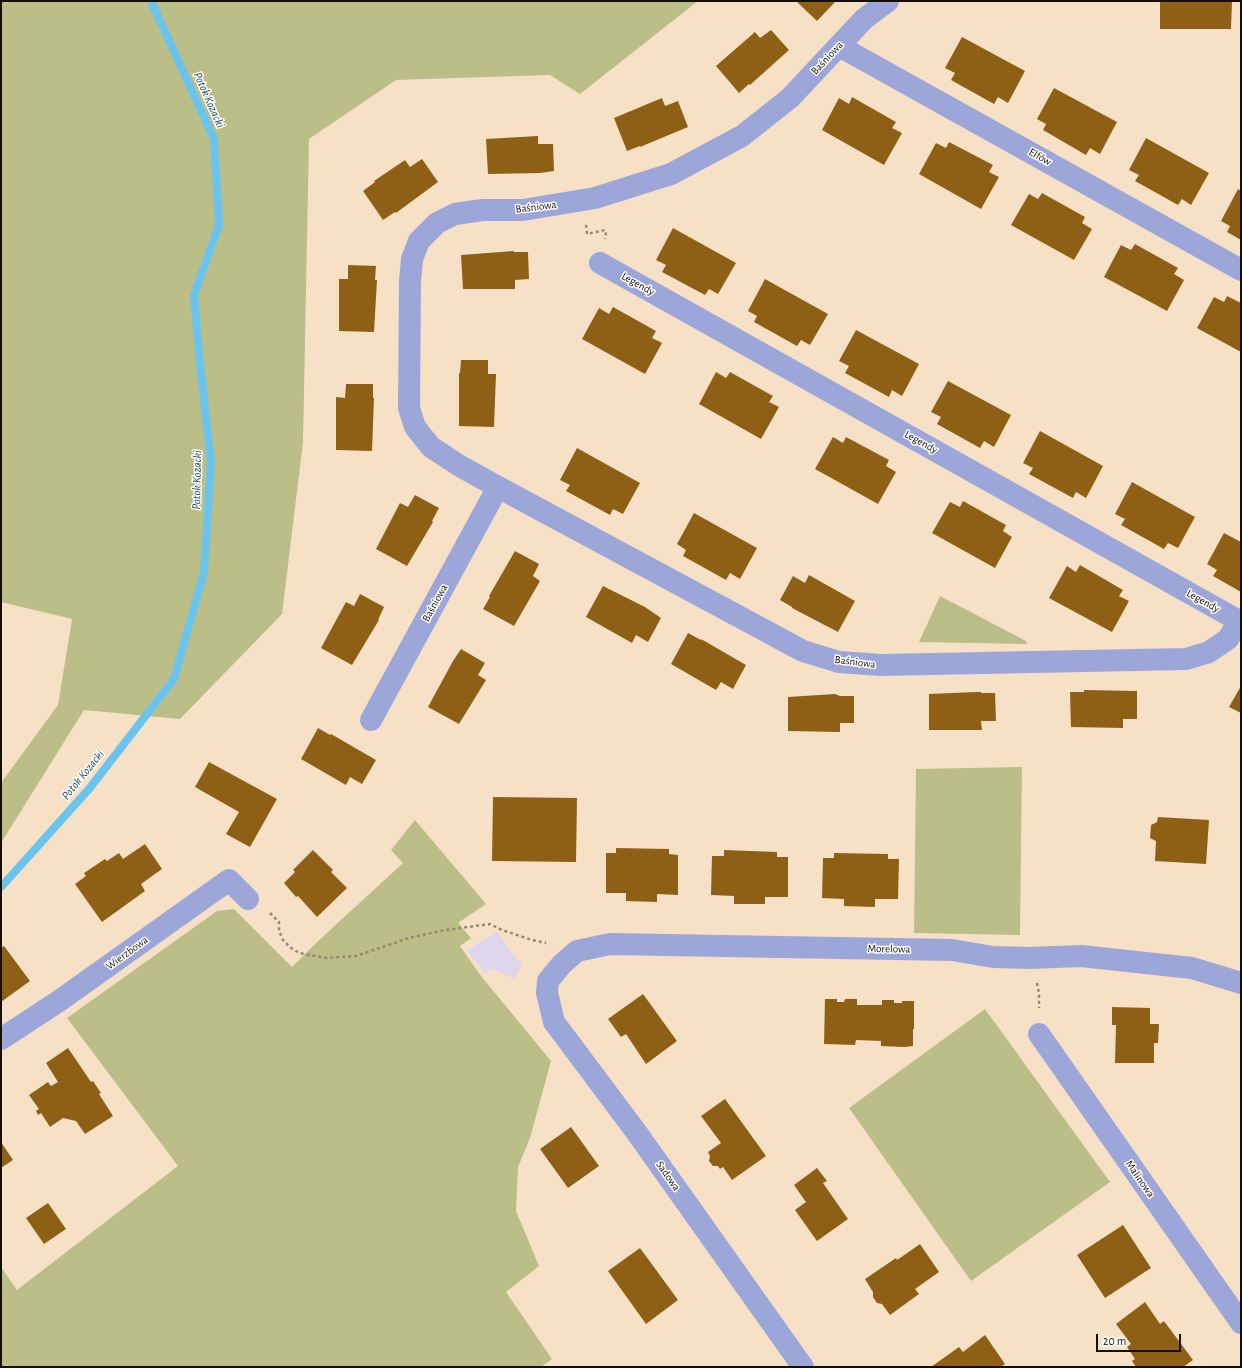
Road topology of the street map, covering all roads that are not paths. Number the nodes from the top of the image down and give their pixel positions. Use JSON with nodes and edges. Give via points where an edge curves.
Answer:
{"nodes":[{"id":1,"x":888,"y":1,"type":"edge"},
{"id":2,"x":839,"y":46,"type":"junction"},
{"id":3,"x":600,"y":263,"type":"dead end"},
{"id":4,"x":1241,"y":270,"type":"edge"},
{"id":5,"x":498,"y":487,"type":"junction"},
{"id":6,"x":1240,"y":621,"type":"edge"},
{"id":7,"x":371,"y":720,"type":"dead end"},
{"id":8,"x":248,"y":899,"type":"dead end"},
{"id":9,"x":548,"y":981,"type":"joint"},
{"id":10,"x":1241,"y":983,"type":"edge"},
{"id":11,"x":1039,"y":1034,"type":"road end"},
{"id":12,"x":1,"y":1039,"type":"edge"},
{"id":13,"x":1241,"y":1324,"type":"edge"},
{"id":14,"x":803,"y":1367,"type":"edge"}],
"edges":[{"from":1,"to":2,"type":"street","name":"Baśniowa","via":[[864,19]]},
{"from":2,"to":4,"type":"street","name":"Elfów"},
{"from":2,"to":5,"type":"street","name":"Baśniowa","via":[[790,98],[742,136],[671,174],[595,198],[524,210],[483,210],[455,214],[437,223],[419,241],[412,259],[410,281],[409,408],[415,427],[431,447]]},
{"from":3,"to":6,"type":"street","name":"Legendy"},
{"from":5,"to":6,"type":"street","name":"Baśniowa","via":[[803,651],[839,662],[881,666],[1186,659],[1209,652],[1228,639]]},
{"from":5,"to":7,"type":"street","name":"Baśniowa"},
{"from":8,"to":12,"type":"street","name":"Wierzbowa","via":[[229,880],[65,997]]},
{"from":9,"to":10,"type":"street","name":"Morelowa","via":[[577,951],[610,944],[952,950],[993,957],[1030,958],[1081,956],[1192,968]]},
{"from":9,"to":14,"type":"street","name":"Sadowa","via":[[547,993],[554,1022],[637,1133]]},
{"from":11,"to":13,"type":"street","name":"Malinowa"}]}
